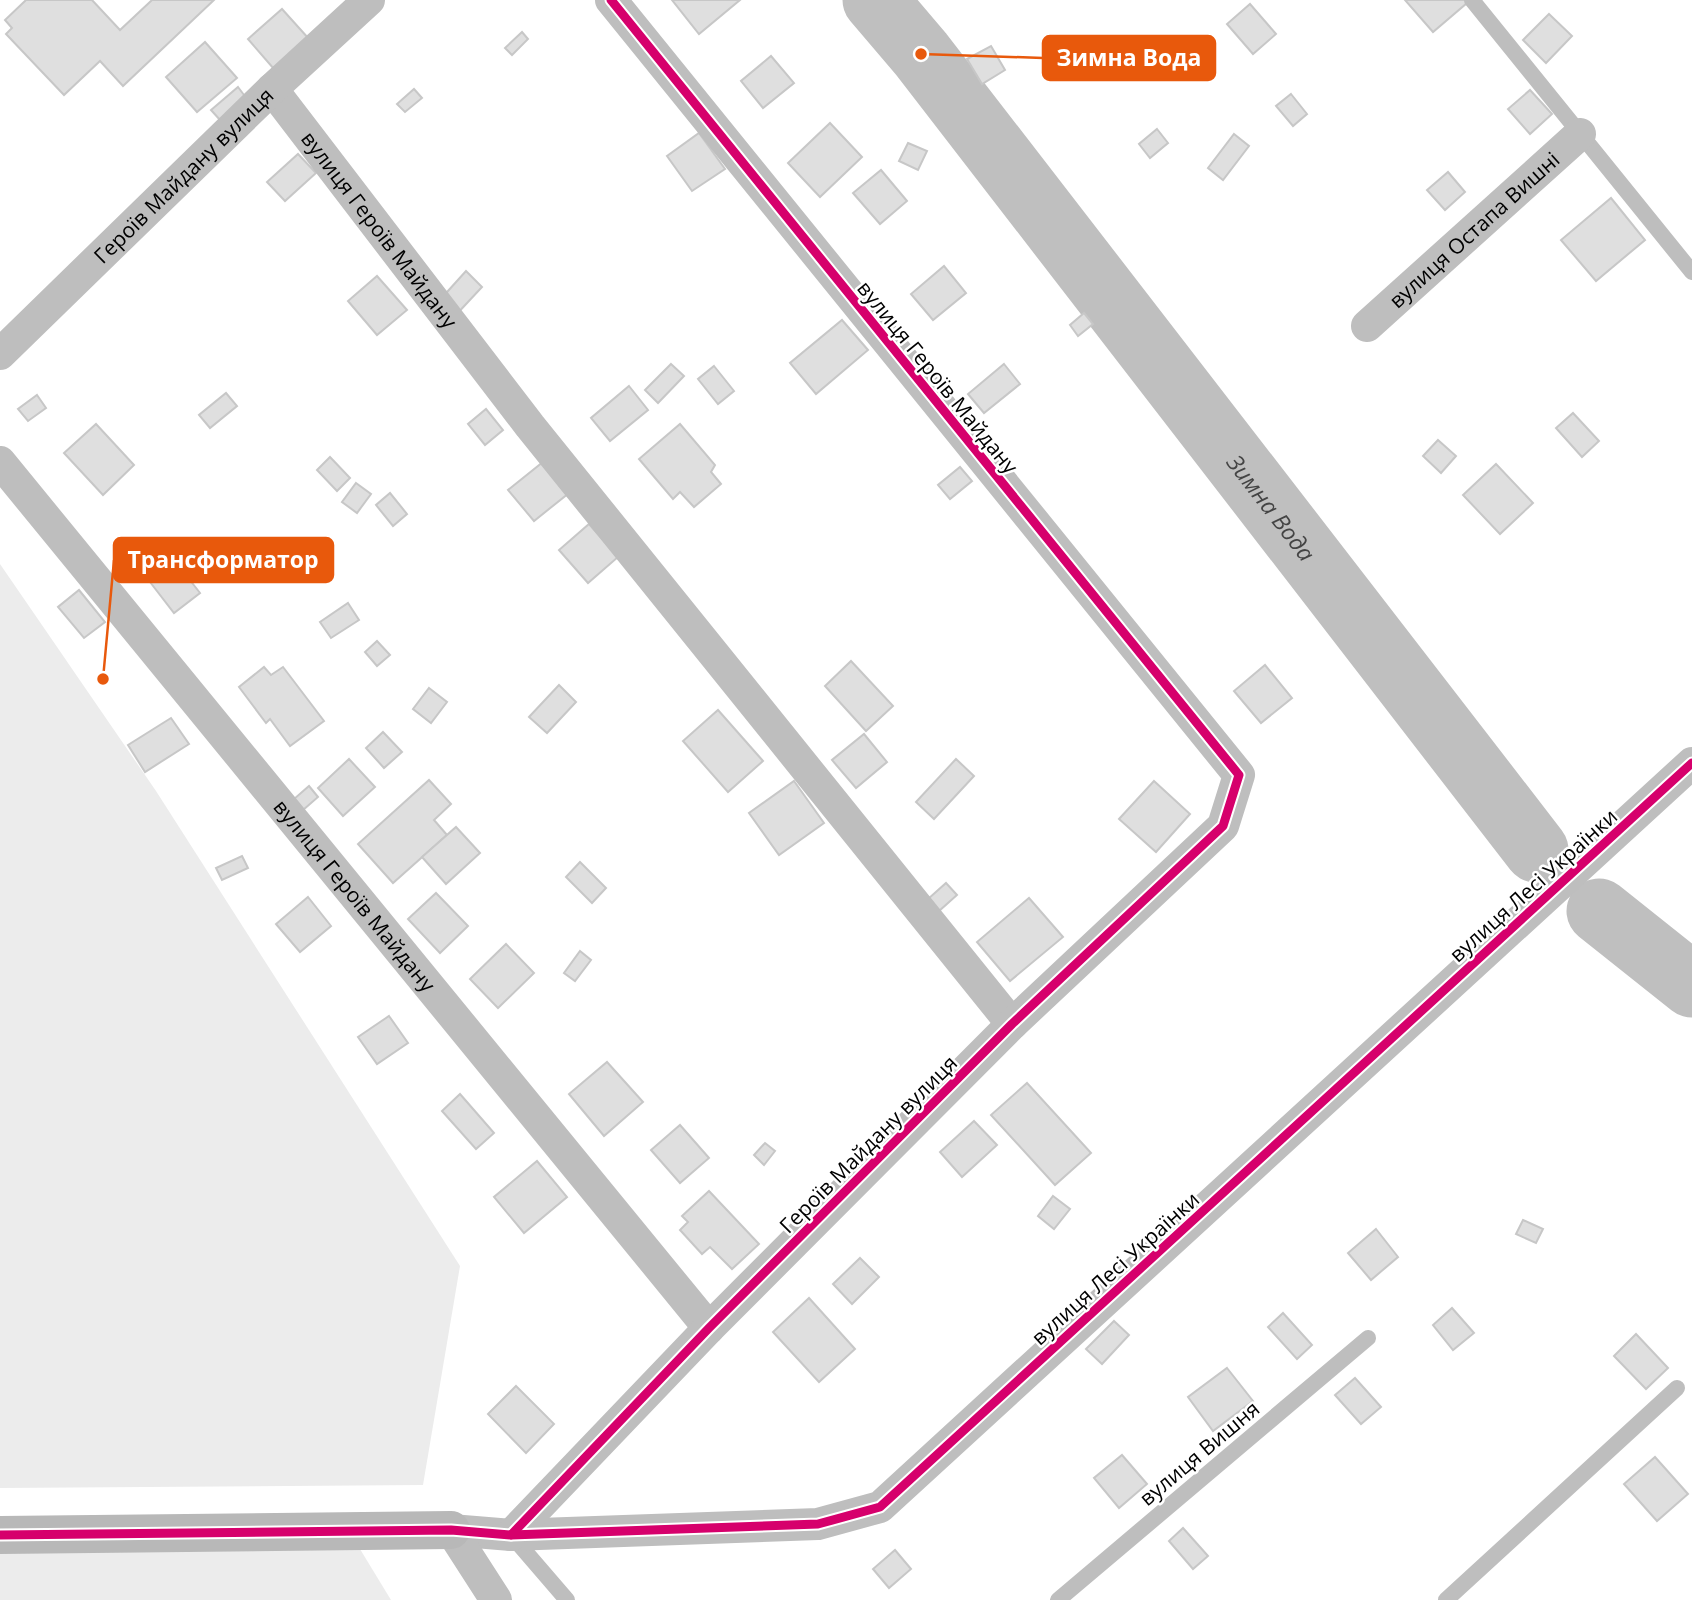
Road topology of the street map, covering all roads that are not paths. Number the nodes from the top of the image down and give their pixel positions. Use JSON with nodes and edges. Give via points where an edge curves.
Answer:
{"nodes":[{"id":1,"x":369,"y":0,"type":"edge"},
{"id":2,"x":611,"y":0,"type":"edge"},
{"id":3,"x":1472,"y":0,"type":"edge"},
{"id":4,"x":272,"y":89,"type":"junction"},
{"id":5,"x":1580,"y":134,"type":"junction"},
{"id":6,"x":1692,"y":272,"type":"edge"},
{"id":7,"x":1367,"y":326,"type":"dead end"},
{"id":8,"x":0,"y":354,"type":"edge"},
{"id":9,"x":0,"y":462,"type":"edge"},
{"id":10,"x":1692,"y":763,"type":"edge"},
{"id":11,"x":1239,"y":775,"type":"joint"},
{"id":12,"x":1012,"y":1024,"type":"junction"},
{"id":13,"x":709,"y":1328,"type":"junction"},
{"id":14,"x":1368,"y":1338,"type":"dead end"},
{"id":15,"x":1677,"y":1388,"type":"dead end"},
{"id":16,"x":451,"y":1530,"type":"junction"},
{"id":17,"x":0,"y":1535,"type":"edge"},
{"id":18,"x":511,"y":1535,"type":"junction"},
{"id":19,"x":496,"y":1600,"type":"edge"},
{"id":20,"x":567,"y":1600,"type":"edge"},
{"id":21,"x":1058,"y":1600,"type":"edge"},
{"id":22,"x":1446,"y":1600,"type":"edge"}],
"edges":[{"from":1,"to":4,"type":"street","name":"Героїв Майдану вулиця"},
{"from":2,"to":11,"type":"street","name":"вулиця Героїв Майдану"},
{"from":3,"to":5,"type":"lane"},
{"from":4,"to":8,"type":"street","name":"Героїв Майдану вулиця"},
{"from":4,"to":12,"type":"street","name":"вулиця Героїв Майдану","via":[[530,426]]},
{"from":5,"to":6,"type":"lane"},
{"from":5,"to":7,"type":"street","name":"вулиця Остапа Вишні"},
{"from":9,"to":13,"type":"street","name":"вулиця Героїв Майдану"},
{"from":10,"to":18,"type":"street","name":"вулиця Лесі Українки","via":[[880,1507],[818,1524]]},
{"from":11,"to":12,"type":"street","name":"Героїв Майдану вулиця","via":[[1223,826]]},
{"from":12,"to":13,"type":"street","name":"Героїв Майдану вулиця"},
{"from":13,"to":18,"type":"street","name":"Героїв Майдану вулиця"},
{"from":14,"to":21,"type":"lane","name":"вулиця Вишня"},
{"from":15,"to":22,"type":"lane"},
{"from":16,"to":17,"type":"street"},
{"from":16,"to":18,"type":"street","name":"вулиця Лесі Українки"},
{"from":16,"to":19,"type":"street"},
{"from":18,"to":20,"type":"lane"}]}
